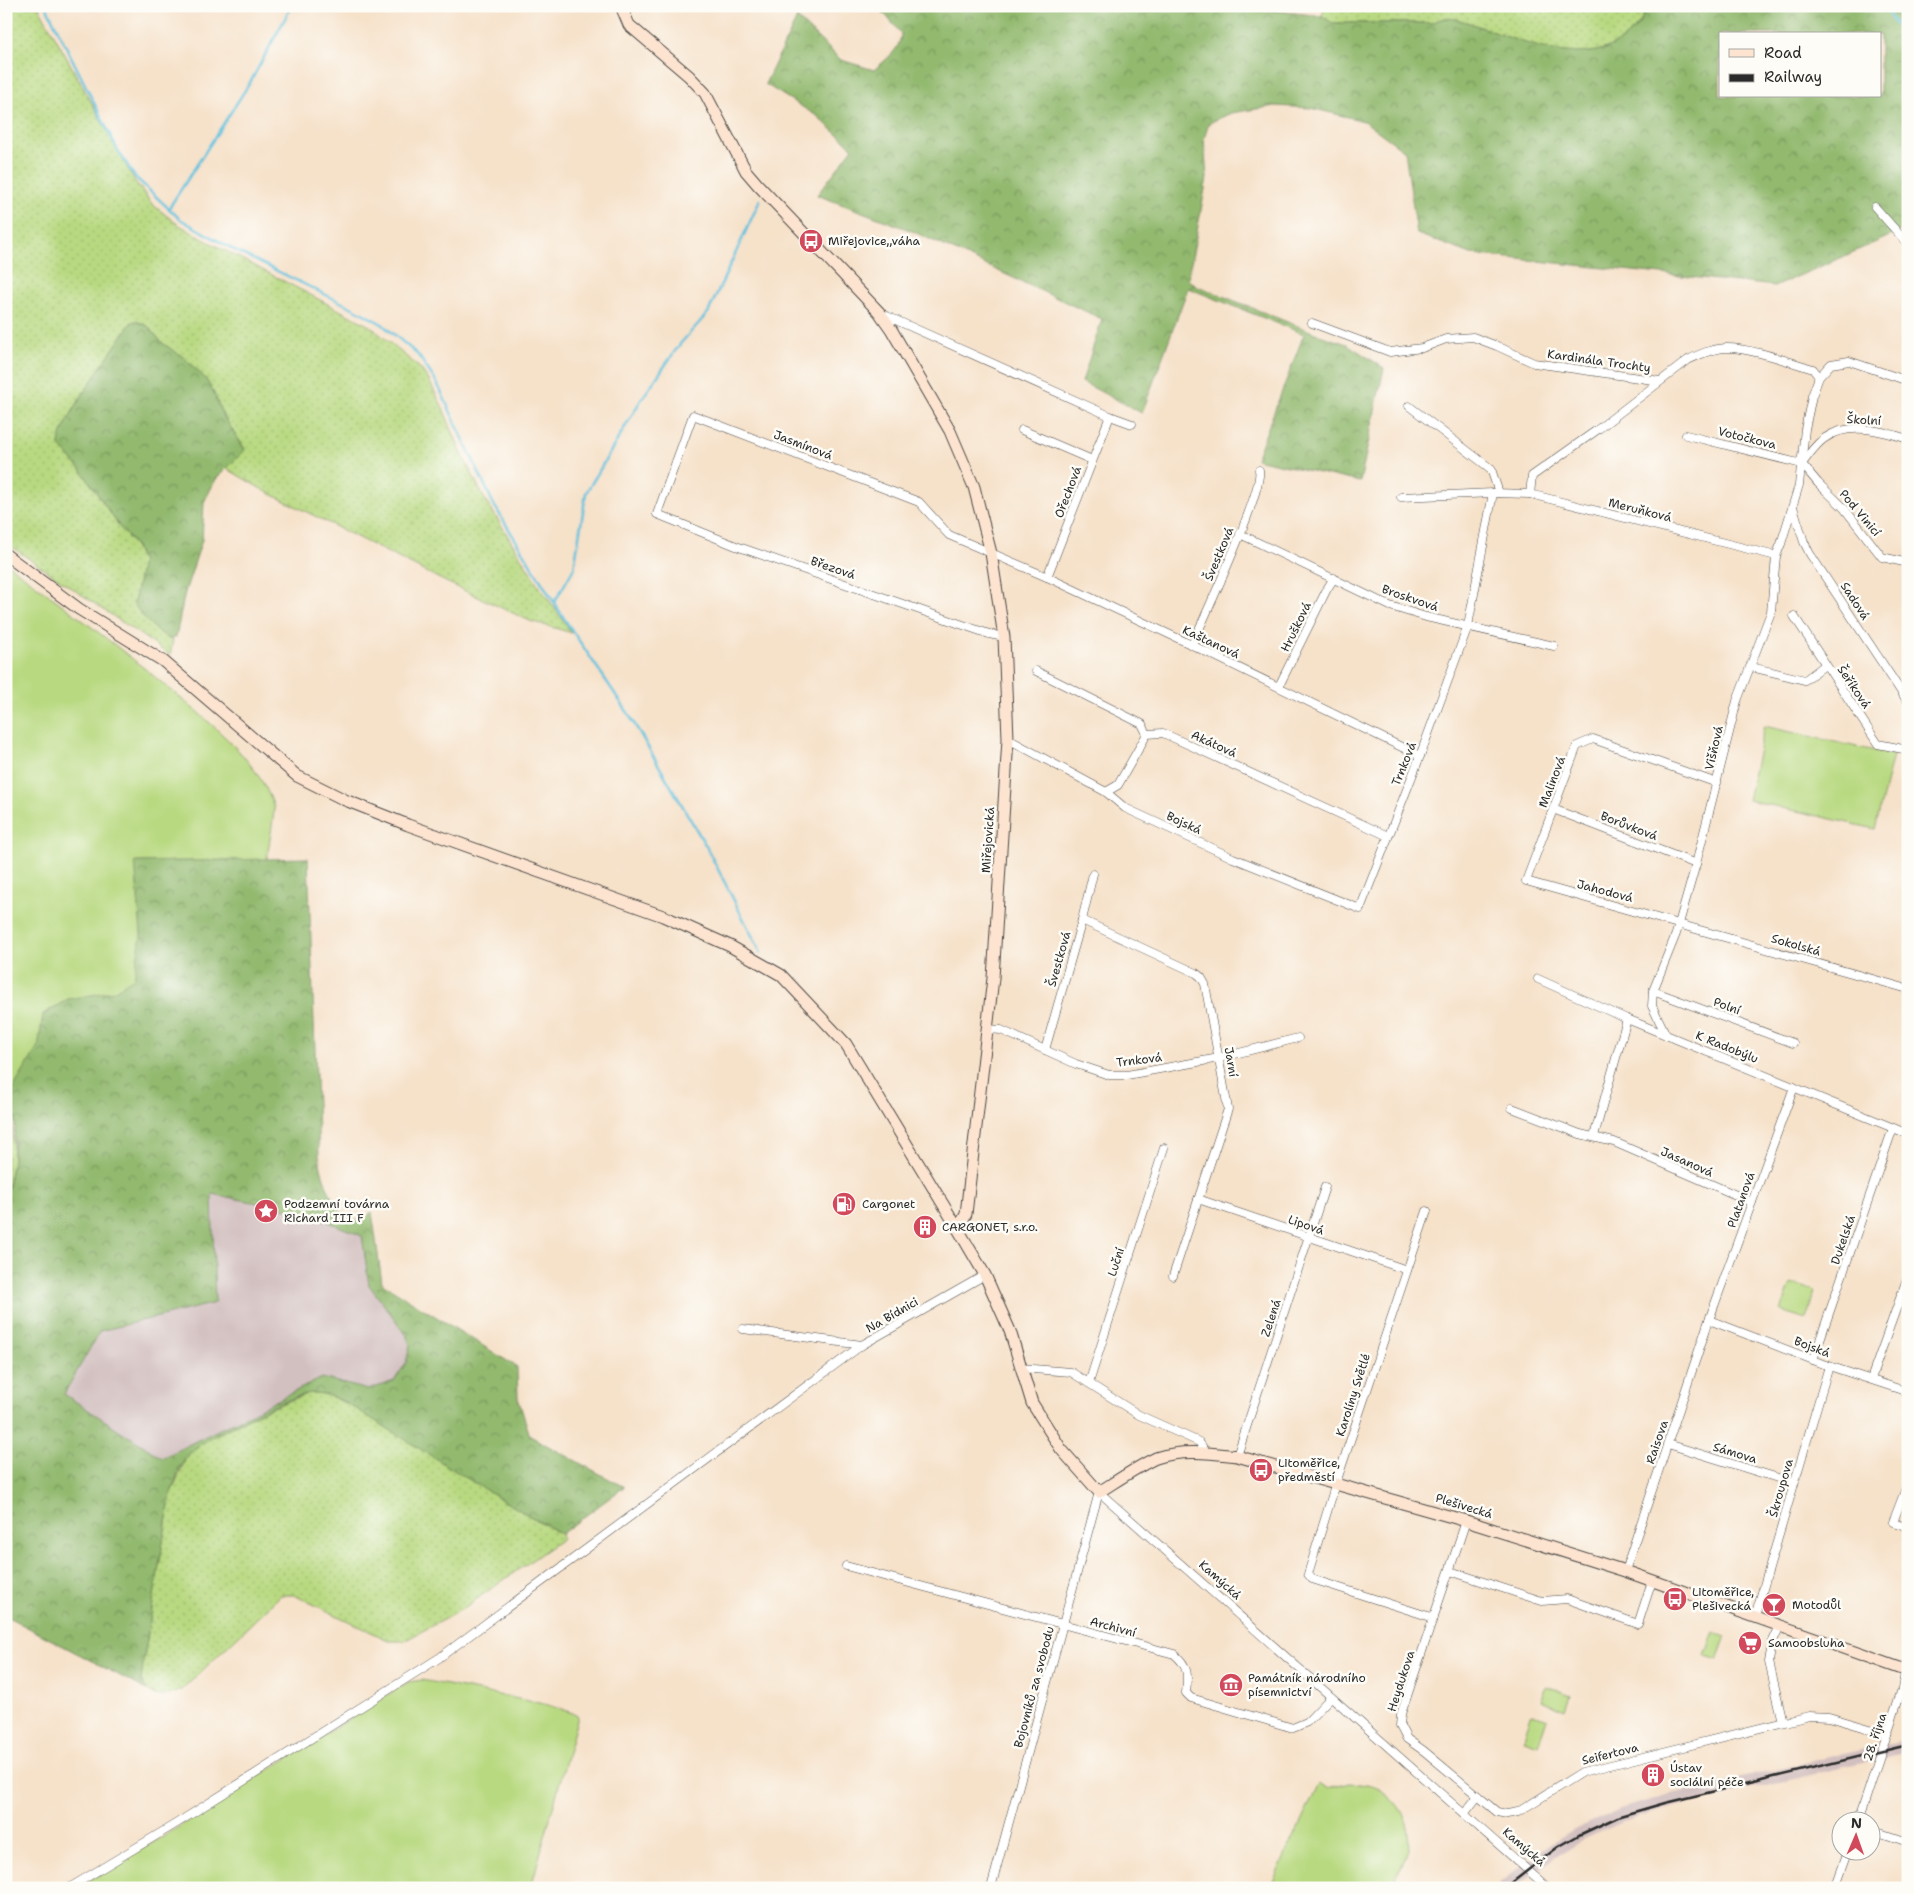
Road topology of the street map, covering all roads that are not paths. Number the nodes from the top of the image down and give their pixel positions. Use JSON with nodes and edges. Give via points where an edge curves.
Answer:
{"nodes":[{"id":1,"x":625,"y":9,"type":"edge"},
{"id":2,"x":1875,"y":207,"type":"dead end"},
{"id":3,"x":1908,"y":244,"type":"edge"},
{"id":4,"x":879,"y":312,"type":"junction"},
{"id":5,"x":1312,"y":323,"type":"dead end"},
{"id":6,"x":1819,"y":377,"type":"junction"},
{"id":7,"x":1660,"y":381,"type":"junction"},
{"id":8,"x":1908,"y":381,"type":"edge"},
{"id":9,"x":1409,"y":406,"type":"dead end"},
{"id":10,"x":1110,"y":416,"type":"junction"},
{"id":11,"x":1132,"y":424,"type":"dead end"},
{"id":12,"x":1022,"y":430,"type":"dead end"},
{"id":13,"x":1686,"y":435,"type":"dead end"},
{"id":14,"x":1908,"y":439,"type":"edge"},
{"id":15,"x":1092,"y":460,"type":"junction"},
{"id":16,"x":1802,"y":464,"type":"junction"},
{"id":17,"x":1259,"y":470,"type":"dead end"},
{"id":18,"x":1496,"y":493,"type":"junction"},
{"id":19,"x":1530,"y":494,"type":"junction"},
{"id":20,"x":1401,"y":497,"type":"dead end"},
{"id":21,"x":1793,"y":507,"type":"junction"},
{"id":22,"x":657,"y":514,"type":"joint"},
{"id":23,"x":1240,"y":534,"type":"junction"},
{"id":24,"x":990,"y":554,"type":"junction"},
{"id":25,"x":6,"y":555,"type":"edge"},
{"id":26,"x":1776,"y":556,"type":"junction"},
{"id":27,"x":1908,"y":563,"type":"edge"},
{"id":28,"x":1047,"y":577,"type":"junction"},
{"id":29,"x":1334,"y":578,"type":"junction"},
{"id":30,"x":1794,"y":616,"type":"dead end"},
{"id":31,"x":1468,"y":626,"type":"junction"},
{"id":32,"x":1004,"y":637,"type":"junction"},
{"id":33,"x":1192,"y":645,"type":"junction"},
{"id":34,"x":1554,"y":646,"type":"dead end"},
{"id":35,"x":1825,"y":665,"type":"junction"},
{"id":36,"x":1751,"y":666,"type":"junction"},
{"id":37,"x":1036,"y":671,"type":"dead end"},
{"id":38,"x":1280,"y":686,"type":"junction"},
{"id":39,"x":1908,"y":702,"type":"edge"},
{"id":40,"x":1147,"y":734,"type":"junction"},
{"id":41,"x":1008,"y":739,"type":"junction"},
{"id":42,"x":1908,"y":750,"type":"edge"},
{"id":43,"x":1420,"y":756,"type":"junction"},
{"id":44,"x":1717,"y":783,"type":"junction"},
{"id":45,"x":1106,"y":792,"type":"junction"},
{"id":46,"x":1553,"y":809,"type":"junction"},
{"id":47,"x":1388,"y":836,"type":"junction"},
{"id":48,"x":1696,"y":864,"type":"junction"},
{"id":49,"x":1093,"y":874,"type":"dead end"},
{"id":50,"x":1526,"y":881,"type":"joint"},
{"id":51,"x":1360,"y":909,"type":"joint"},
{"id":52,"x":1082,"y":920,"type":"junction"},
{"id":53,"x":1679,"y":923,"type":"junction"},
{"id":54,"x":1538,"y":979,"type":"dead end"},
{"id":55,"x":1908,"y":988,"type":"edge"},
{"id":56,"x":1653,"y":991,"type":"junction"},
{"id":57,"x":1627,"y":1019,"type":"junction"},
{"id":58,"x":988,"y":1029,"type":"junction"},
{"id":59,"x":1666,"y":1035,"type":"junction"},
{"id":60,"x":1298,"y":1038,"type":"dead end"},
{"id":61,"x":1793,"y":1043,"type":"dead end"},
{"id":62,"x":1045,"y":1050,"type":"junction"},
{"id":63,"x":1218,"y":1058,"type":"junction"},
{"id":64,"x":1794,"y":1087,"type":"junction"},
{"id":65,"x":1512,"y":1108,"type":"dead end"},
{"id":66,"x":1893,"y":1128,"type":"junction"},
{"id":67,"x":1908,"y":1134,"type":"edge"},
{"id":68,"x":1594,"y":1136,"type":"junction"},
{"id":69,"x":1164,"y":1148,"type":"dead end"},
{"id":70,"x":1325,"y":1187,"type":"dead end"},
{"id":71,"x":1198,"y":1199,"type":"junction"},
{"id":72,"x":1752,"y":1202,"type":"junction"},
{"id":73,"x":1427,"y":1211,"type":"dead end"},
{"id":74,"x":958,"y":1229,"type":"junction"},
{"id":75,"x":1309,"y":1238,"type":"junction"},
{"id":76,"x":1407,"y":1270,"type":"junction"},
{"id":77,"x":984,"y":1275,"type":"junction"},
{"id":78,"x":1173,"y":1276,"type":"dead end"},
{"id":79,"x":1908,"y":1276,"type":"edge"},
{"id":80,"x":1710,"y":1320,"type":"junction"},
{"id":81,"x":743,"y":1329,"type":"dead end"},
{"id":82,"x":862,"y":1345,"type":"junction"},
{"id":83,"x":1813,"y":1360,"type":"junction"},
{"id":84,"x":1829,"y":1366,"type":"junction"},
{"id":85,"x":1020,"y":1368,"type":"junction"},
{"id":86,"x":1871,"y":1379,"type":"junction"},
{"id":87,"x":1089,"y":1383,"type":"junction"},
{"id":88,"x":1908,"y":1392,"type":"edge"},
{"id":89,"x":1668,"y":1444,"type":"junction"},
{"id":90,"x":1206,"y":1452,"type":"junction"},
{"id":91,"x":1237,"y":1456,"type":"junction"},
{"id":92,"x":1336,"y":1483,"type":"junction"},
{"id":93,"x":1794,"y":1483,"type":"junction"},
{"id":94,"x":1908,"y":1483,"type":"edge"},
{"id":95,"x":1099,"y":1492,"type":"junction"},
{"id":96,"x":1466,"y":1520,"type":"junction"},
{"id":97,"x":1908,"y":1527,"type":"edge"},
{"id":98,"x":846,"y":1566,"type":"dead end"},
{"id":99,"x":1450,"y":1571,"type":"junction"},
{"id":100,"x":1625,"y":1571,"type":"junction"},
{"id":101,"x":1652,"y":1581,"type":"junction"},
{"id":102,"x":1755,"y":1616,"type":"junction"},
{"id":103,"x":1434,"y":1618,"type":"junction"},
{"id":104,"x":1063,"y":1625,"type":"junction"},
{"id":105,"x":1780,"y":1626,"type":"junction"},
{"id":106,"x":1908,"y":1657,"type":"edge"},
{"id":107,"x":1906,"y":1671,"type":"edge"},
{"id":108,"x":1331,"y":1696,"type":"junction"},
{"id":109,"x":1783,"y":1722,"type":"junction"},
{"id":110,"x":1888,"y":1734,"type":"junction"},
{"id":111,"x":1478,"y":1796,"type":"junction"},
{"id":112,"x":1861,"y":1812,"type":"edge"},
{"id":113,"x":1464,"y":1814,"type":"junction"},
{"id":114,"x":1882,"y":1833,"type":"edge"},
{"id":115,"x":1908,"y":1842,"type":"edge"},
{"id":116,"x":1844,"y":1862,"type":"edge"},
{"id":117,"x":69,"y":1888,"type":"edge"},
{"id":118,"x":991,"y":1888,"type":"edge"},
{"id":119,"x":1548,"y":1888,"type":"edge"},
{"id":120,"x":1835,"y":1888,"type":"edge"}],
"edges":[{"from":1,"to":4,"type":"street","name":"Miřejovická","via":[[629,25],[705,93],[746,171]]},
{"from":2,"to":3,"type":"street"},
{"from":4,"to":10,"type":"street"},
{"from":4,"to":24,"type":"street","name":"Miřejovická","via":[[950,431],[974,487]]},
{"from":5,"to":7,"type":"street","name":"Kardinála Trochty","via":[[1390,352],[1422,348],[1446,339],[1474,338],[1534,363]]},
{"from":6,"to":7,"type":"street","name":"Kardinála Trochty","via":[[1814,369],[1726,348],[1702,352]]},
{"from":6,"to":8,"type":"street","via":[[1831,364],[1849,362]]},
{"from":6,"to":16,"type":"street","name":"Višňová","via":[[1805,428]]},
{"from":7,"to":19,"type":"street","via":[[1532,476]]},
{"from":9,"to":18,"type":"street","via":[[1491,469]]},
{"from":10,"to":11,"type":"street"},
{"from":10,"to":15,"type":"street","name":"Ořechová"},
{"from":12,"to":15,"type":"street"},
{"from":13,"to":16,"type":"street","name":"Votočkova"},
{"from":14,"to":16,"type":"street","name":"Školní","via":[[1877,431],[1842,430],[1825,438]]},
{"from":15,"to":28,"type":"street","name":"Ořechová"},
{"from":16,"to":21,"type":"street","name":"Višňová"},
{"from":16,"to":27,"type":"street","name":"Pod Vinicí","via":[[1844,508],[1882,557]]},
{"from":17,"to":23,"type":"street","name":"Švestková","via":[[1260,481]]},
{"from":18,"to":19,"type":"street","name":"Meruňková"},
{"from":18,"to":20,"type":"street","name":"Meruňková"},
{"from":18,"to":31,"type":"street","name":"Trnková"},
{"from":19,"to":26,"type":"street","name":"Meruňková"},
{"from":21,"to":26,"type":"street","name":"Višňová"},
{"from":21,"to":39,"type":"street","name":"Sadová","via":[[1810,554]]},
{"from":22,"to":24,"type":"street","name":"Jasmínová","via":[[693,415],[919,502],[950,535]]},
{"from":22,"to":32,"type":"street","name":"Březová","via":[[736,546]]},
{"from":23,"to":29,"type":"street","name":"Broskvová"},
{"from":23,"to":33,"type":"street","name":"Švestková"},
{"from":24,"to":28,"type":"street","name":"Kaštanová"},
{"from":24,"to":32,"type":"street","name":"Miřejovická"},
{"from":25,"to":74,"type":"street","name":"Kamýcká","via":[[78,609],[163,660],[297,776],[345,800],[408,825],[663,916],[730,946],[781,975],[846,1044]]},
{"from":26,"to":36,"type":"street","name":"Višňová","via":[[1771,612]]},
{"from":28,"to":33,"type":"street","name":"Kaštanová"},
{"from":29,"to":31,"type":"street","name":"Broskvová","via":[[1390,606]]},
{"from":29,"to":38,"type":"street","name":"Hrušková"},
{"from":30,"to":35,"type":"street","name":"Šeříková"},
{"from":31,"to":34,"type":"street","name":"Broskvová"},
{"from":31,"to":43,"type":"street","name":"Trnková"},
{"from":32,"to":41,"type":"street","name":"Miřejovická"},
{"from":33,"to":38,"type":"street","name":"Kaštanová"},
{"from":35,"to":36,"type":"street","via":[[1805,680]]},
{"from":35,"to":42,"type":"street","name":"Šeříková","via":[[1878,744]]},
{"from":36,"to":44,"type":"street","name":"Višňová","via":[[1734,712]]},
{"from":37,"to":40,"type":"street","via":[[1142,724]]},
{"from":38,"to":43,"type":"street","name":"Kaštanová"},
{"from":40,"to":45,"type":"street","via":[[1118,784]]},
{"from":40,"to":47,"type":"street","name":"Akátová","via":[[1163,733]]},
{"from":41,"to":45,"type":"street","name":"Bojská"},
{"from":41,"to":58,"type":"street","name":"Miřejovická"},
{"from":43,"to":47,"type":"street","name":"Trnková"},
{"from":44,"to":46,"type":"street","name":"Malinová","via":[[1593,739],[1578,746]]},
{"from":44,"to":48,"type":"street","name":"Višňová"},
{"from":45,"to":51,"type":"street","name":"Bojská","via":[[1125,808],[1233,858]]},
{"from":46,"to":48,"type":"street","name":"Borůvková"},
{"from":46,"to":50,"type":"street","name":"Malinová"},
{"from":47,"to":51,"type":"street","name":"Trnková"},
{"from":48,"to":53,"type":"street","name":"Višňová"},
{"from":49,"to":52,"type":"street","name":"Švestková"},
{"from":50,"to":53,"type":"street","name":"Jahodová"},
{"from":52,"to":62,"type":"street","name":"Švestková"},
{"from":52,"to":63,"type":"street","name":"Jarní","via":[[1201,977]]},
{"from":53,"to":55,"type":"street","name":"Sokolská"},
{"from":53,"to":56,"type":"street","name":"Višňová"},
{"from":54,"to":57,"type":"street","name":"K Radobýlu"},
{"from":56,"to":59,"type":"street","name":"Višňová","via":[[1652,1006]]},
{"from":56,"to":61,"type":"street","name":"Polní"},
{"from":57,"to":59,"type":"street","name":"K Radobýlu"},
{"from":57,"to":68,"type":"street"},
{"from":58,"to":62,"type":"street","name":"Trnková","via":[[1001,1030]]},
{"from":58,"to":74,"type":"street","name":"Miřejovická","via":[[966,1214]]},
{"from":59,"to":64,"type":"street","name":"K Radobýlu"},
{"from":60,"to":63,"type":"street","name":"Trnková"},
{"from":62,"to":63,"type":"street","name":"Trnková","via":[[1109,1075],[1127,1075]]},
{"from":63,"to":71,"type":"street","name":"Jarní","via":[[1228,1108]]},
{"from":64,"to":66,"type":"street","name":"K Radobýlu"},
{"from":64,"to":72,"type":"street","name":"Platanová"},
{"from":65,"to":68,"type":"street","name":"Jasanová","via":[[1580,1134]]},
{"from":66,"to":67,"type":"street","name":"K Radobýlu"},
{"from":66,"to":83,"type":"street","name":"Dukelská"},
{"from":68,"to":72,"type":"street","name":"Jasanová"},
{"from":69,"to":87,"type":"street","name":"Luční"},
{"from":70,"to":75,"type":"street","name":"Zelená"},
{"from":71,"to":75,"type":"street","name":"Lipová"},
{"from":71,"to":78,"type":"street","name":"Jarní"},
{"from":72,"to":80,"type":"street","name":"Platanová"},
{"from":73,"to":76,"type":"street","name":"Karolíny Světlé"},
{"from":74,"to":77,"type":"street","name":"Kamýcká"},
{"from":75,"to":76,"type":"street","name":"Lipová"},
{"from":75,"to":91,"type":"street","name":"Zelená"},
{"from":76,"to":92,"type":"street","name":"Karolíny Světlé"},
{"from":77,"to":82,"type":"street","name":"Na Bídnici"},
{"from":77,"to":85,"type":"street","name":"Kamýcká","via":[[1010,1331]]},
{"from":79,"to":86,"type":"street"},
{"from":80,"to":83,"type":"street","name":"Bojská"},
{"from":80,"to":89,"type":"street","name":"Raisova"},
{"from":81,"to":82,"type":"street","name":"Na Bídnici"},
{"from":82,"to":117,"type":"street","via":[[439,1658]]},
{"from":83,"to":84,"type":"street","name":"Bojská"},
{"from":84,"to":86,"type":"street","name":"Bojská"},
{"from":84,"to":93,"type":"street","name":"Škroupova"},
{"from":85,"to":87,"type":"street","via":[[1070,1372]]},
{"from":85,"to":95,"type":"street","name":"Kamýcká","via":[[1032,1404],[1056,1442]]},
{"from":86,"to":88,"type":"street","name":"Bojská"},
{"from":87,"to":90,"type":"street","via":[[1139,1415],[1199,1442]]},
{"from":89,"to":93,"type":"street","name":"Sámova"},
{"from":89,"to":100,"type":"street","name":"Raisova"},
{"from":90,"to":91,"type":"street","name":"Plešivecká"},
{"from":90,"to":95,"type":"street","name":"Plešivecká","via":[[1156,1458]]},
{"from":91,"to":92,"type":"street","name":"Plešivecká"},
{"from":92,"to":96,"type":"street","name":"Plešivecká"},
{"from":92,"to":103,"type":"street","name":"Karolíny Světlé","via":[[1308,1574],[1312,1579]]},
{"from":93,"to":102,"type":"street","name":"Škroupova"},
{"from":94,"to":97,"type":"street","via":[[1893,1522]]},
{"from":95,"to":104,"type":"street","name":"Bojovníků za svobodu"},
{"from":95,"to":108,"type":"street","name":"Kamýcká"},
{"from":96,"to":99,"type":"street","name":"Heydukova"},
{"from":96,"to":100,"type":"street","name":"Plešivecká"},
{"from":98,"to":104,"type":"street","name":"Archivní"},
{"from":99,"to":101,"type":"street","via":[[1542,1601],[1567,1599],[1638,1624]]},
{"from":99,"to":103,"type":"street","name":"Heydukova"},
{"from":100,"to":101,"type":"street","name":"Plešivecká"},
{"from":101,"to":102,"type":"street","name":"Plešivecká"},
{"from":102,"to":105,"type":"street","name":"Plešivecká"},
{"from":103,"to":111,"type":"street","name":"Heydukova","via":[[1400,1726],[1407,1739]]},
{"from":104,"to":108,"type":"street","name":"Archivní","via":[[1174,1654],[1187,1669],[1186,1693],[1191,1698],[1293,1728],[1307,1722]]},
{"from":104,"to":118,"type":"street","name":"Bojovníků za svobodu"},
{"from":105,"to":107,"type":"street","name":"Plešivecká"},
{"from":105,"to":109,"type":"street","via":[[1772,1643],[1769,1662]]},
{"from":106,"to":107,"type":"street","name":"28. října"},
{"from":107,"to":110,"type":"street","name":"28. října"},
{"from":108,"to":113,"type":"street","name":"Kamýcká"},
{"from":109,"to":110,"type":"street","name":"Seifertova","via":[[1819,1715]]},
{"from":109,"to":111,"type":"street","name":"Seifertova","via":[[1582,1772],[1518,1812],[1497,1812]]},
{"from":110,"to":112,"type":"street","name":"28. října"},
{"from":111,"to":113,"type":"street"},
{"from":113,"to":119,"type":"street","name":"Kamýcká"},
{"from":114,"to":115,"type":"street"},
{"from":116,"to":120,"type":"street"}]}
